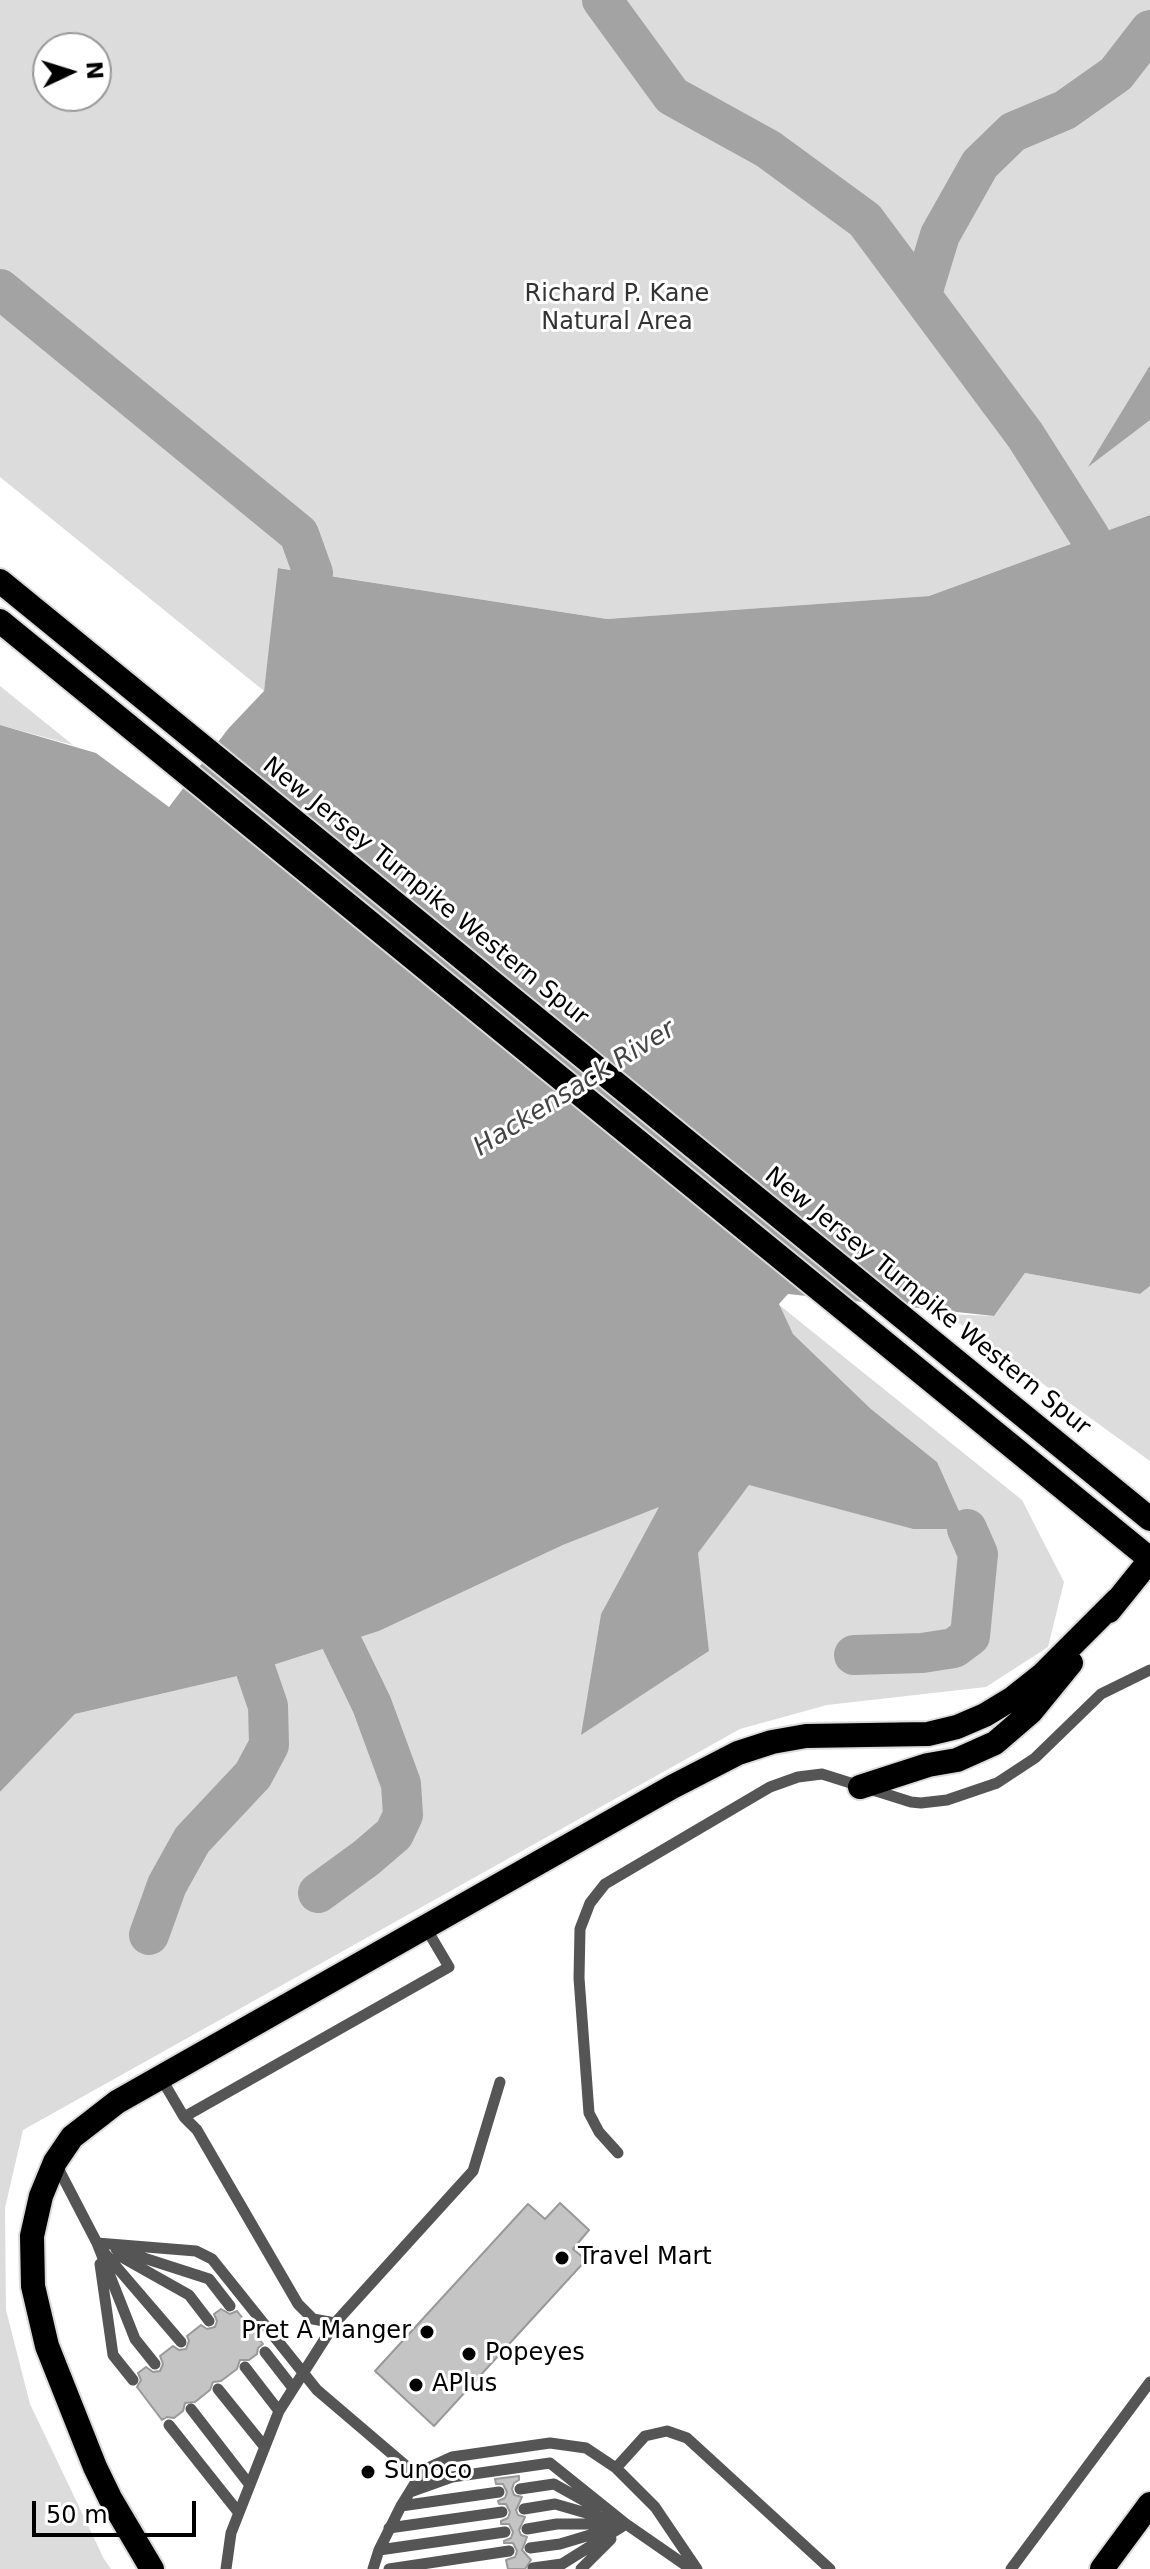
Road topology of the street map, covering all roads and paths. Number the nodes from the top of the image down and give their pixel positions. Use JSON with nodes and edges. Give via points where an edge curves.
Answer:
{"nodes":[{"id":1,"x":0,"y":581,"type":"edge"},
{"id":2,"x":0,"y":621,"type":"edge"},
{"id":3,"x":1150,"y":1519,"type":"edge"},
{"id":4,"x":1150,"y":1559,"type":"edge"},
{"id":5,"x":1117,"y":1600,"type":"junction"},
{"id":6,"x":1150,"y":1670,"type":"edge"},
{"id":7,"x":860,"y":1787,"type":"junction"},
{"id":8,"x":426,"y":1928,"type":"junction"},
{"id":9,"x":161,"y":2078,"type":"junction"},
{"id":10,"x":500,"y":2082,"type":"dead end"},
{"id":11,"x":184,"y":2117,"type":"junction"},
{"id":12,"x":618,"y":2153,"type":"dead end"},
{"id":13,"x":55,"y":2162,"type":"junction"},
{"id":14,"x":97,"y":2243,"type":"junction"},
{"id":15,"x":230,"y":2306,"type":"dead end"},
{"id":16,"x":209,"y":2321,"type":"dead end"},
{"id":17,"x":335,"y":2323,"type":"junction"},
{"id":18,"x":181,"y":2342,"type":"dead end"},
{"id":19,"x":265,"y":2352,"type":"dead end"},
{"id":20,"x":155,"y":2364,"type":"dead end"},
{"id":21,"x":245,"y":2367,"type":"dead end"},
{"id":22,"x":302,"y":2373,"type":"junction"},
{"id":23,"x":133,"y":2380,"type":"dead end"},
{"id":24,"x":1150,"y":2382,"type":"edge"},
{"id":25,"x":293,"y":2388,"type":"junction"},
{"id":26,"x":218,"y":2389,"type":"dead end"},
{"id":27,"x":191,"y":2409,"type":"dead end"},
{"id":28,"x":279,"y":2411,"type":"junction"},
{"id":29,"x":169,"y":2425,"type":"dead end"},
{"id":30,"x":264,"y":2446,"type":"junction"},
{"id":31,"x":616,"y":2468,"type":"junction"},
{"id":32,"x":419,"y":2477,"type":"junction"},
{"id":33,"x":249,"y":2484,"type":"junction"},
{"id":34,"x":520,"y":2489,"type":"dead end"},
{"id":35,"x":409,"y":2492,"type":"junction"},
{"id":36,"x":499,"y":2492,"type":"dead end"},
{"id":37,"x":1150,"y":2504,"type":"edge"},
{"id":38,"x":401,"y":2506,"type":"junction"},
{"id":39,"x":524,"y":2509,"type":"dead end"},
{"id":40,"x":502,"y":2512,"type":"dead end"},
{"id":41,"x":239,"y":2513,"type":"junction"},
{"id":42,"x":626,"y":2524,"type":"junction"},
{"id":43,"x":389,"y":2528,"type":"junction"},
{"id":44,"x":527,"y":2529,"type":"dead end"},
{"id":45,"x":505,"y":2532,"type":"dead end"},
{"id":46,"x":530,"y":2548,"type":"dead end"},
{"id":47,"x":379,"y":2550,"type":"junction"},
{"id":48,"x":509,"y":2551,"type":"dead end"},
{"id":49,"x":533,"y":2568,"type":"edge"},
{"id":50,"x":1102,"y":2568,"type":"edge"},
{"id":51,"x":152,"y":2569,"type":"edge"},
{"id":52,"x":226,"y":2569,"type":"edge"},
{"id":53,"x":373,"y":2569,"type":"edge"},
{"id":54,"x":389,"y":2569,"type":"edge"},
{"id":55,"x":581,"y":2569,"type":"edge"},
{"id":56,"x":694,"y":2569,"type":"edge"},
{"id":57,"x":830,"y":2569,"type":"edge"},
{"id":58,"x":1011,"y":2569,"type":"edge"}],
"edges":[{"from":1,"to":3,"type":"highway","name":"New Jersey Turnpike Western Spur"},
{"from":2,"to":4,"type":"highway"},
{"from":4,"to":5,"type":"highway"},
{"from":5,"to":7,"type":"highway","via":[[1043,1699],[1007,1735],[957,1760]]},
{"from":5,"to":8,"type":"highway","via":[[1042,1675],[985,1715],[928,1734],[806,1736],[738,1753]]},
{"from":6,"to":7,"type":"lane","via":[[1101,1694],[1035,1758],[997,1783],[956,1798],[921,1803]]},
{"from":7,"to":12,"type":"lane","via":[[822,1774],[778,1784],[597,1892],[578,1941],[587,2103],[599,2132]]},
{"from":8,"to":9,"type":"highway"},
{"from":8,"to":11,"type":"lane","via":[[449,1967]]},
{"from":9,"to":11,"type":"lane"},
{"from":9,"to":13,"type":"highway","via":[[99,2113],[72,2137]]},
{"from":10,"to":17,"type":"lane","via":[[473,2171]]},
{"from":11,"to":17,"type":"lane","via":[[197,2130],[298,2304],[313,2319]]},
{"from":13,"to":14,"type":"lane"},
{"from":13,"to":51,"type":"highway","via":[[32,2236],[36,2304],[95,2467]]},
{"from":14,"to":15,"type":"lane","via":[[209,2279]]},
{"from":14,"to":16,"type":"lane","via":[[189,2295]]},
{"from":14,"to":18,"type":"lane"},
{"from":14,"to":20,"type":"lane","via":[[135,2339]]},
{"from":14,"to":22,"type":"lane","via":[[196,2251],[212,2259]]},
{"from":14,"to":23,"type":"lane","via":[[113,2355]]},
{"from":17,"to":22,"type":"lane"},
{"from":19,"to":25,"type":"lane"},
{"from":21,"to":28,"type":"lane"},
{"from":22,"to":25,"type":"lane"},
{"from":22,"to":32,"type":"lane"},
{"from":24,"to":58,"type":"lane"},
{"from":25,"to":28,"type":"lane"},
{"from":26,"to":30,"type":"lane"},
{"from":27,"to":33,"type":"lane"},
{"from":28,"to":30,"type":"lane"},
{"from":29,"to":41,"type":"lane"},
{"from":30,"to":33,"type":"lane"},
{"from":31,"to":32,"type":"lane","via":[[586,2448],[550,2443],[452,2457]]},
{"from":31,"to":56,"type":"lane","via":[[655,2507]]},
{"from":31,"to":57,"type":"lane","via":[[637,2443],[656,2432],[687,2438]]},
{"from":32,"to":35,"type":"lane"},
{"from":33,"to":41,"type":"lane"},
{"from":34,"to":42,"type":"lane","via":[[554,2484]]},
{"from":35,"to":38,"type":"lane"},
{"from":35,"to":42,"type":"lane","via":[[452,2477],[550,2463]]},
{"from":36,"to":38,"type":"lane"},
{"from":37,"to":50,"type":"highway"},
{"from":38,"to":43,"type":"lane"},
{"from":39,"to":42,"type":"lane","via":[[555,2504]]},
{"from":40,"to":43,"type":"lane"},
{"from":41,"to":52,"type":"lane"},
{"from":42,"to":44,"type":"lane"},
{"from":42,"to":46,"type":"lane"},
{"from":42,"to":49,"type":"lane","via":[[562,2564]]},
{"from":42,"to":55,"type":"lane"},
{"from":42,"to":56,"type":"lane"},
{"from":43,"to":47,"type":"lane"},
{"from":45,"to":47,"type":"lane"},
{"from":47,"to":53,"type":"lane"},
{"from":48,"to":54,"type":"lane"}]}
